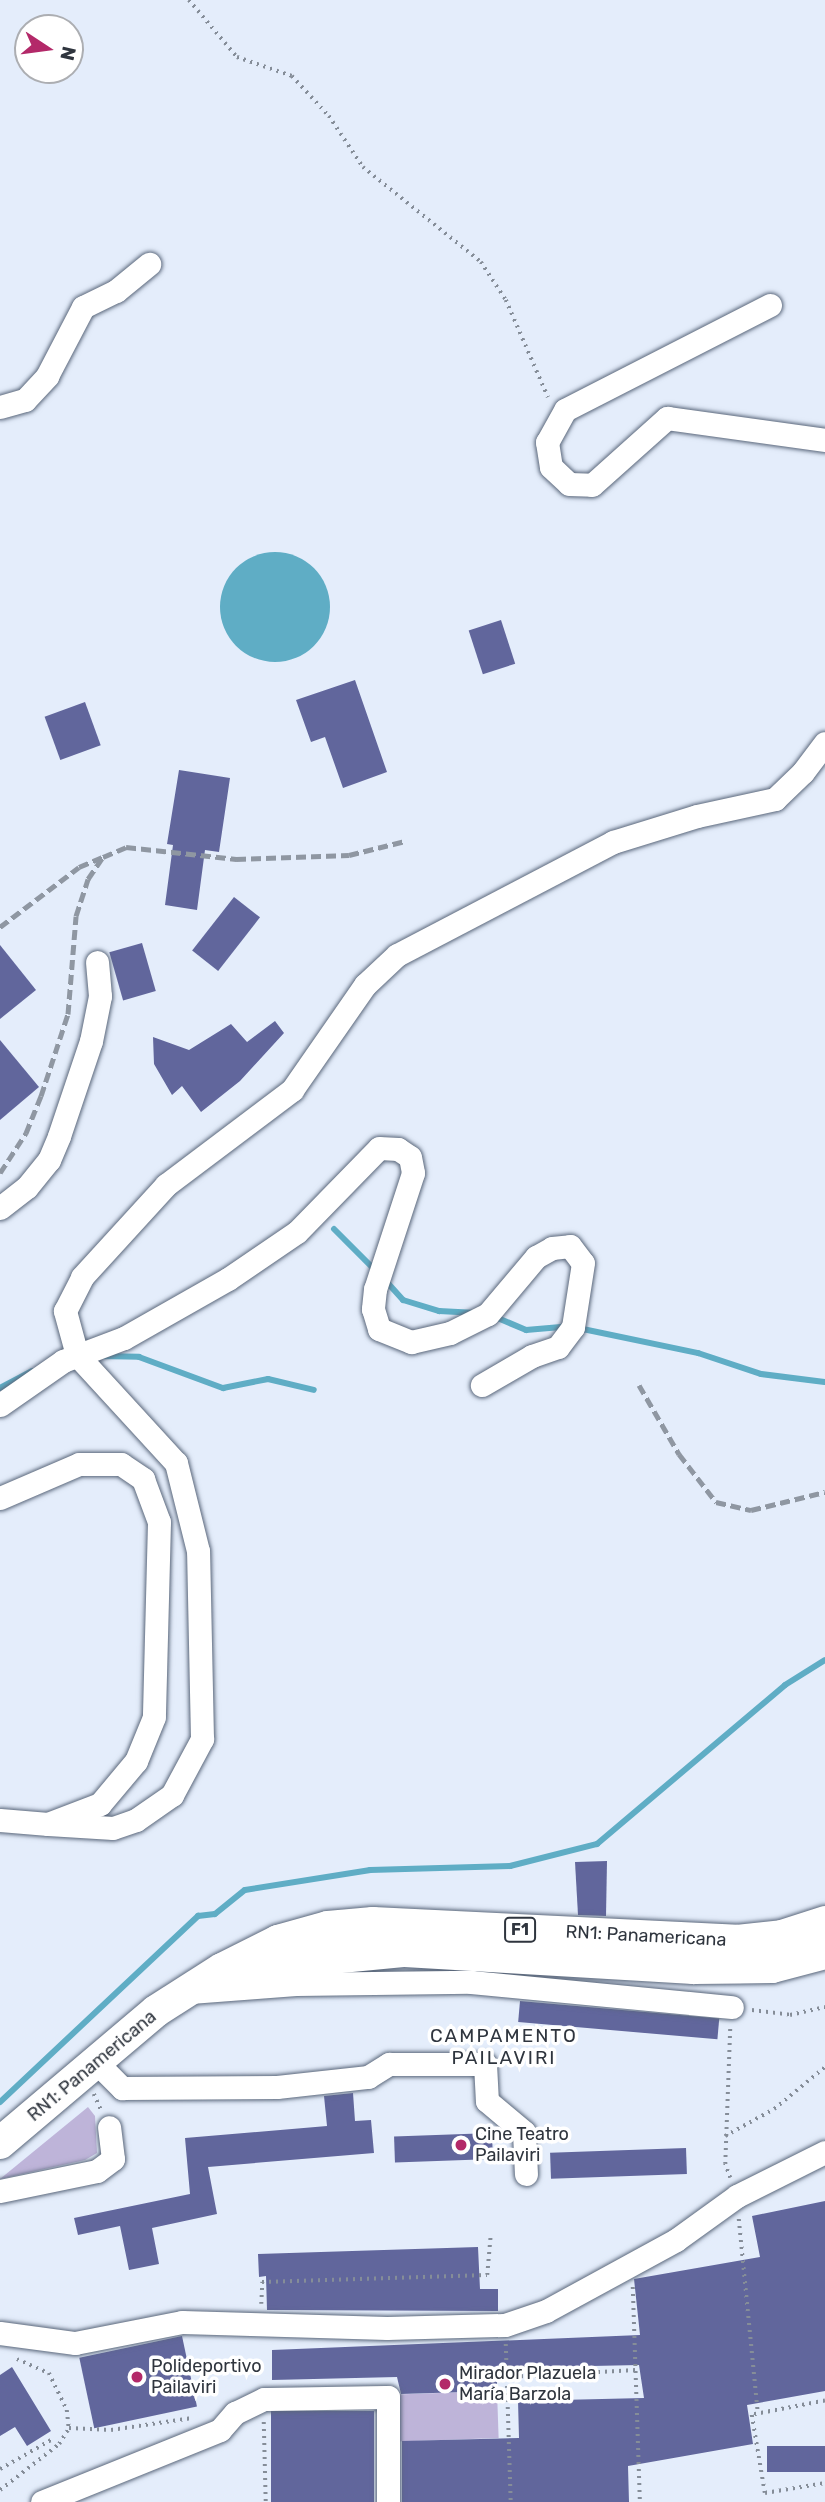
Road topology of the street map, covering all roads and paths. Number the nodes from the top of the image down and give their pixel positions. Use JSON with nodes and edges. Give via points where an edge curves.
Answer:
{"nodes":[{"id":1,"x":189,"y":0,"type":"edge"},
{"id":2,"x":149,"y":264,"type":"dead end"},
{"id":3,"x":770,"y":305,"type":"dead end"},
{"id":4,"x":0,"y":407,"type":"edge"},
{"id":5,"x":558,"y":422,"type":"junction"},
{"id":6,"x":825,"y":440,"type":"edge"},
{"id":7,"x":825,"y":743,"type":"edge"},
{"id":8,"x":97,"y":962,"type":"dead end"},
{"id":9,"x":0,"y":1208,"type":"edge"},
{"id":10,"x":77,"y":1355,"type":"junction"},
{"id":11,"x":482,"y":1385,"type":"dead end"},
{"id":12,"x":0,"y":1405,"type":"edge"},
{"id":13,"x":0,"y":1498,"type":"edge"},
{"id":14,"x":0,"y":1820,"type":"edge"},
{"id":15,"x":48,"y":1824,"type":"junction"},
{"id":16,"x":825,"y":1922,"type":"edge"},
{"id":17,"x":825,"y":1953,"type":"edge"},
{"id":18,"x":222,"y":1969,"type":"junction"},
{"id":19,"x":187,"y":1992,"type":"junction"},
{"id":20,"x":732,"y":2007,"type":"junction"},
{"id":21,"x":825,"y":2007,"type":"edge"},
{"id":22,"x":89,"y":2065,"type":"junction"},
{"id":23,"x":825,"y":2067,"type":"edge"},
{"id":24,"x":109,"y":2127,"type":"joint"},
{"id":25,"x":725,"y":2136,"type":"junction"},
{"id":26,"x":0,"y":2143,"type":"edge"},
{"id":27,"x":825,"y":2152,"type":"edge"},
{"id":28,"x":526,"y":2174,"type":"dead end"},
{"id":29,"x":0,"y":2191,"type":"edge"},
{"id":30,"x":737,"y":2196,"type":"junction"},
{"id":31,"x":489,"y":2238,"type":"dead end"},
{"id":32,"x":633,"y":2264,"type":"junction"},
{"id":33,"x":505,"y":2325,"type":"junction"},
{"id":34,"x":261,"y":2327,"type":"junction"},
{"id":35,"x":2,"y":2333,"type":"edge"},
{"id":36,"x":636,"y":2370,"type":"junction"},
{"id":37,"x":507,"y":2377,"type":"junction"},
{"id":38,"x":264,"y":2399,"type":"junction"},
{"id":39,"x":825,"y":2401,"type":"edge"},
{"id":40,"x":758,"y":2414,"type":"junction"},
{"id":41,"x":69,"y":2428,"type":"junction"},
{"id":42,"x":220,"y":2430,"type":"junction"},
{"id":43,"x":51,"y":2440,"type":"dead end"},
{"id":44,"x":0,"y":2469,"type":"edge"},
{"id":45,"x":825,"y":2483,"type":"edge"},
{"id":46,"x":0,"y":2490,"type":"edge"},
{"id":47,"x":43,"y":2502,"type":"edge"},
{"id":48,"x":266,"y":2502,"type":"edge"},
{"id":49,"x":388,"y":2502,"type":"edge"},
{"id":50,"x":511,"y":2502,"type":"edge"},
{"id":51,"x":640,"y":2502,"type":"edge"}],
"edges":[{"from":1,"to":5,"type":"path","via":[[237,57],[292,76],[329,116],[363,167],[481,262],[506,300]]},
{"from":2,"to":4,"type":"street","via":[[116,291],[83,307],[47,376],[25,400]]},
{"from":3,"to":5,"type":"street","via":[[622,377],[565,410]]},
{"from":5,"to":6,"type":"street","via":[[547,442],[551,467],[569,484],[592,485],[667,418]]},
{"from":7,"to":10,"type":"street","via":[[775,799],[697,816],[613,842],[397,955],[365,985],[292,1090],[166,1185],[82,1277],[65,1311]]},
{"from":8,"to":9,"type":"street","via":[[100,996],[91,1041],[59,1136],[41,1169]]},
{"from":10,"to":11,"type":"street","via":[[124,1338],[228,1279],[297,1232],[379,1148],[398,1149],[410,1157],[413,1173],[375,1289],[373,1309],[379,1329],[411,1342],[450,1333],[488,1314],[536,1257],[552,1248],[570,1246],[583,1263],[573,1327],[558,1347],[532,1356]]},
{"from":10,"to":12,"type":"street"},
{"from":10,"to":15,"type":"street","via":[[176,1463],[198,1551],[202,1739],[172,1795],[136,1820],[113,1828]]},
{"from":13,"to":15,"type":"street","via":[[79,1464],[121,1464],[143,1479],[159,1522],[154,1717],[136,1761],[100,1804]]},
{"from":14,"to":15,"type":"street"},
{"from":16,"to":18,"type":"highway","name":"RN1: Panamericana","number":"F1","via":[[782,1936],[737,1941],[373,1923],[328,1927],[278,1941]]},
{"from":17,"to":18,"type":"highway","name":"RN1: Panamericana","number":"F1","via":[[772,1968],[694,1968],[405,1951]]},
{"from":18,"to":19,"type":"highway","name":"RN1: Panamericana","number":"F1"},
{"from":19,"to":20,"type":"street","via":[[296,1984],[471,1982]]},
{"from":19,"to":22,"type":"highway","name":"RN1: Panamericana","number":"F1"},
{"from":20,"to":21,"type":"path","via":[[790,2015]]},
{"from":20,"to":25,"type":"path"},
{"from":22,"to":24,"type":"path"},
{"from":22,"to":26,"type":"highway","name":"RN1: Panamericana","number":"F1"},
{"from":22,"to":28,"type":"street","via":[[122,2088],[277,2087],[368,2077],[389,2064],[485,2064],[486,2101],[524,2132]]},
{"from":23,"to":25,"type":"path","via":[[774,2109]]},
{"from":24,"to":29,"type":"street","via":[[113,2159],[97,2171]]},
{"from":25,"to":30,"type":"path","via":[[724,2164]]},
{"from":27,"to":30,"type":"street"},
{"from":30,"to":32,"type":"street"},
{"from":30,"to":40,"type":"path"},
{"from":31,"to":34,"type":"path","via":[[487,2275],[261,2282]]},
{"from":32,"to":33,"type":"street","via":[[546,2311]]},
{"from":32,"to":36,"type":"path"},
{"from":33,"to":34,"type":"street"},
{"from":33,"to":37,"type":"path"},
{"from":34,"to":35,"type":"street","via":[[182,2322],[75,2343]]},
{"from":35,"to":41,"type":"path","via":[[12,2356],[49,2373],[67,2410]]},
{"from":36,"to":37,"type":"path"},
{"from":36,"to":51,"type":"path"},
{"from":37,"to":50,"type":"path"},
{"from":38,"to":42,"type":"street","via":[[235,2413]]},
{"from":38,"to":48,"type":"path"},
{"from":38,"to":49,"type":"street","via":[[388,2397]]},
{"from":39,"to":40,"type":"path"},
{"from":40,"to":45,"type":"path","via":[[752,2415],[765,2493]]},
{"from":41,"to":42,"type":"path","via":[[111,2430],[190,2417]]},
{"from":41,"to":46,"type":"path","via":[[59,2444]]},
{"from":42,"to":47,"type":"street"},
{"from":43,"to":44,"type":"path"}]}
